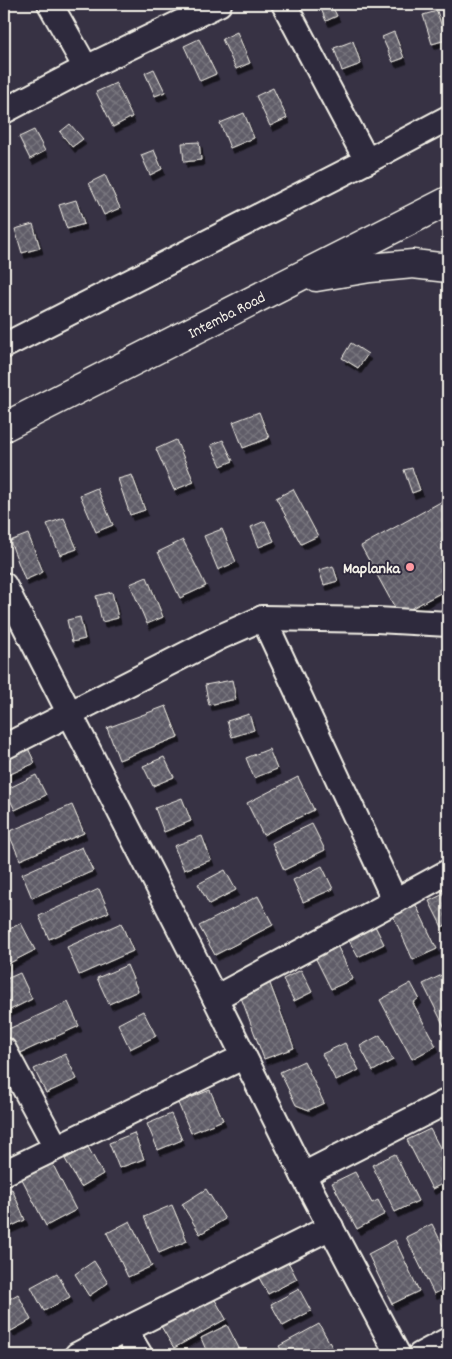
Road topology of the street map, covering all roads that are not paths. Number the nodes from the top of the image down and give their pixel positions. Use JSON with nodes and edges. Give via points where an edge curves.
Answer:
{"nodes":[{"id":1,"x":50,"y":4,"type":"edge"},
{"id":2,"x":219,"y":4,"type":"edge"},
{"id":3,"x":284,"y":4,"type":"edge"},
{"id":4,"x":86,"y":68,"type":"junction"},
{"id":5,"x":4,"y":111,"type":"edge"},
{"id":6,"x":448,"y":118,"type":"edge"},
{"id":7,"x":367,"y":161,"type":"junction"},
{"id":8,"x":448,"y":201,"type":"edge"},
{"id":9,"x":448,"y":268,"type":"edge"},
{"id":10,"x":292,"y":280,"type":"junction"},
{"id":11,"x":4,"y":346,"type":"edge"},
{"id":12,"x":4,"y":428,"type":"edge"},
{"id":13,"x":4,"y":585,"type":"edge"},
{"id":14,"x":262,"y":618,"type":"junction"},
{"id":15,"x":448,"y":623,"type":"edge"},
{"id":16,"x":69,"y":714,"type":"junction"},
{"id":17,"x":4,"y":747,"type":"edge"},
{"id":18,"x":448,"y":872,"type":"edge"},
{"id":19,"x":395,"y":901,"type":"junction"},
{"id":20,"x":214,"y":998,"type":"junction"},
{"id":21,"x":4,"y":1050,"type":"edge"},
{"id":22,"x":243,"y":1057,"type":"junction"},
{"id":23,"x":448,"y":1101,"type":"edge"},
{"id":24,"x":56,"y":1147,"type":"junction"},
{"id":25,"x":4,"y":1173,"type":"edge"},
{"id":26,"x":303,"y":1175,"type":"junction"},
{"id":27,"x":332,"y":1227,"type":"junction"},
{"id":28,"x":125,"y":1330,"type":"junction"},
{"id":29,"x":448,"y":1340,"type":"edge"},
{"id":30,"x":77,"y":1355,"type":"edge"},
{"id":31,"x":140,"y":1355,"type":"edge"},
{"id":32,"x":398,"y":1355,"type":"edge"},
{"id":33,"x":420,"y":1355,"type":"edge"}],
"edges":[{"from":1,"to":4,"type":"street"},
{"from":2,"to":4,"type":"street"},
{"from":3,"to":7,"type":"street"},
{"from":4,"to":5,"type":"street"},
{"from":6,"to":7,"type":"street"},
{"from":7,"to":11,"type":"street"},
{"from":8,"to":10,"type":"street","name":"Intemba Road"},
{"from":9,"to":10,"type":"street","via":[[413,264]]},
{"from":10,"to":12,"type":"street","name":"Intemba Road"},
{"from":13,"to":16,"type":"street"},
{"from":14,"to":15,"type":"street"},
{"from":14,"to":16,"type":"street"},
{"from":14,"to":19,"type":"street"},
{"from":16,"to":17,"type":"street"},
{"from":16,"to":20,"type":"street"},
{"from":18,"to":19,"type":"street"},
{"from":19,"to":20,"type":"street"},
{"from":20,"to":22,"type":"street"},
{"from":21,"to":24,"type":"street"},
{"from":22,"to":24,"type":"street"},
{"from":22,"to":26,"type":"street"},
{"from":23,"to":26,"type":"street"},
{"from":24,"to":25,"type":"street"},
{"from":26,"to":27,"type":"street"},
{"from":27,"to":28,"type":"street"},
{"from":27,"to":32,"type":"street"},
{"from":28,"to":30,"type":"street"},
{"from":28,"to":31,"type":"street"},
{"from":29,"to":33,"type":"street"}]}
